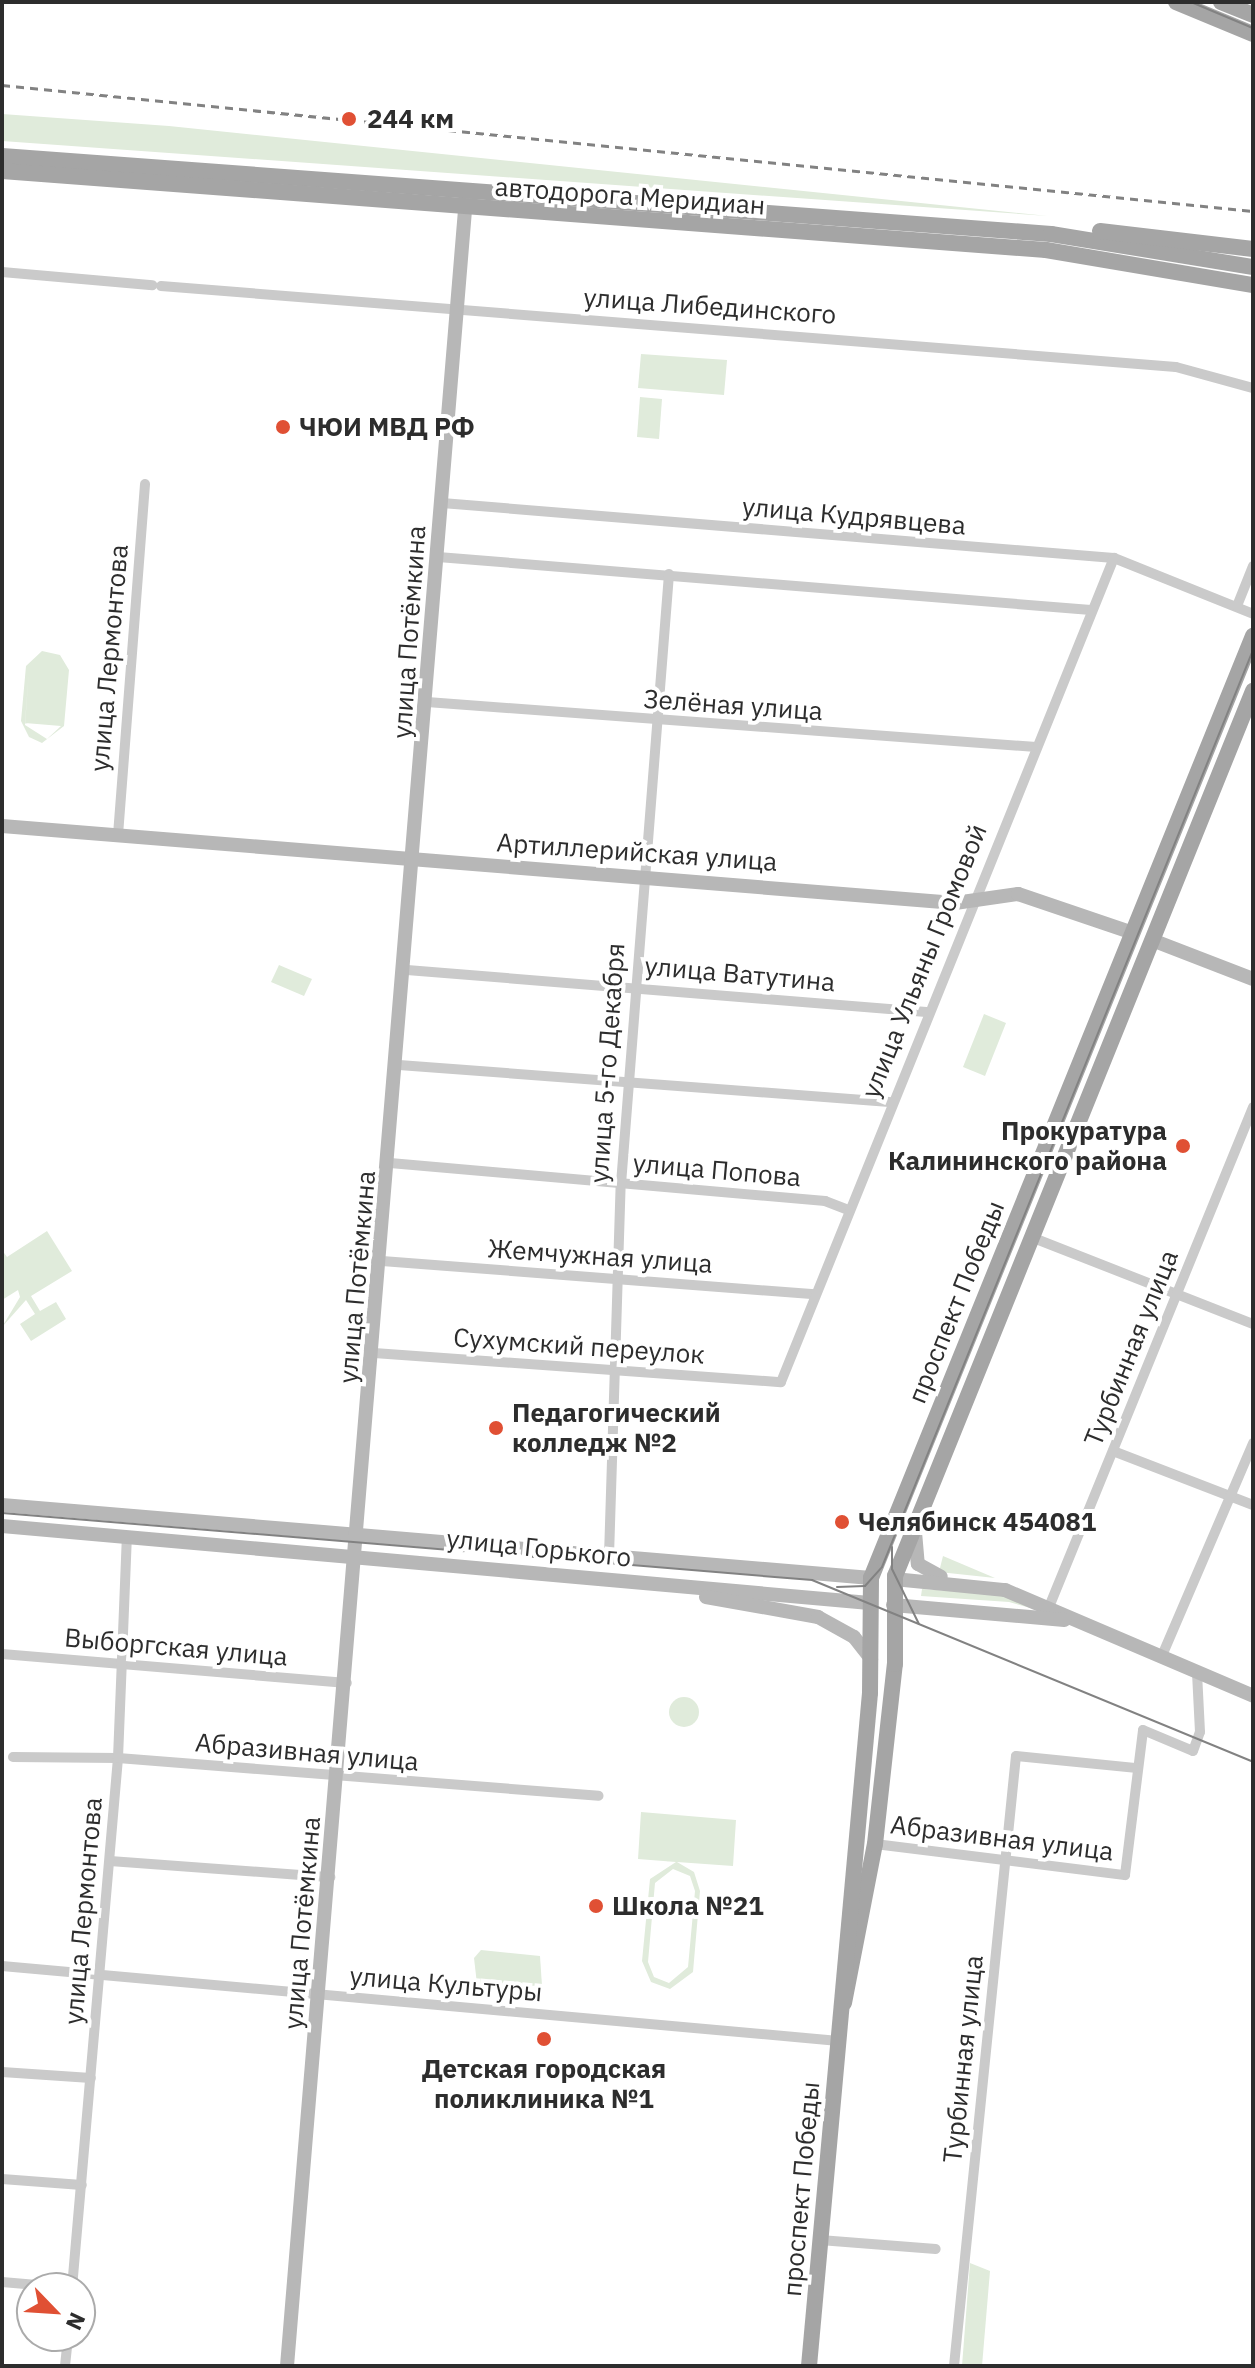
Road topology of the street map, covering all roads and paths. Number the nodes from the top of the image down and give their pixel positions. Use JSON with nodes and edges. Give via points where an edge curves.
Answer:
{"nodes":[{"id":1,"x":1176,"y":2,"type":"edge"},
{"id":2,"x":1221,"y":2,"type":"edge"},
{"id":3,"x":1253,"y":15,"type":"edge"},
{"id":4,"x":1253,"y":34,"type":"edge"},
{"id":5,"x":2,"y":156,"type":"edge"},
{"id":6,"x":2,"y":171,"type":"edge"},
{"id":7,"x":466,"y":200,"type":"junction"},
{"id":8,"x":1051,"y":234,"type":"junction"},
{"id":9,"x":1253,"y":249,"type":"edge"},
{"id":10,"x":1253,"y":267,"type":"edge"},
{"id":11,"x":2,"y":272,"type":"edge"},
{"id":12,"x":1253,"y":285,"type":"edge"},
{"id":13,"x":457,"y":312,"type":"junction"},
{"id":14,"x":1253,"y":388,"type":"edge"},
{"id":15,"x":145,"y":484,"type":"dead end"},
{"id":16,"x":442,"y":503,"type":"junction"},
{"id":17,"x":438,"y":557,"type":"junction"},
{"id":18,"x":1114,"y":558,"type":"junction"},
{"id":19,"x":1253,"y":566,"type":"edge"},
{"id":20,"x":669,"y":574,"type":"junction"},
{"id":21,"x":1237,"y":606,"type":"junction"},
{"id":22,"x":1091,"y":610,"type":"junction"},
{"id":23,"x":1253,"y":614,"type":"edge"},
{"id":24,"x":1253,"y":636,"type":"edge"},
{"id":25,"x":1253,"y":691,"type":"edge"},
{"id":26,"x":427,"y":702,"type":"junction"},
{"id":27,"x":654,"y":722,"type":"junction"},
{"id":28,"x":1036,"y":747,"type":"junction"},
{"id":29,"x":2,"y":826,"type":"edge"},
{"id":30,"x":118,"y":835,"type":"junction"},
{"id":31,"x":417,"y":859,"type":"junction"},
{"id":32,"x":642,"y":876,"type":"junction"},
{"id":33,"x":973,"y":897,"type":"junction"},
{"id":34,"x":1130,"y":932,"type":"junction"},
{"id":35,"x":1152,"y":940,"type":"junction"},
{"id":36,"x":407,"y":970,"type":"junction"},
{"id":37,"x":1253,"y":979,"type":"edge"},
{"id":38,"x":635,"y":987,"type":"junction"},
{"id":39,"x":926,"y":1012,"type":"junction"},
{"id":40,"x":399,"y":1065,"type":"junction"},
{"id":41,"x":627,"y":1083,"type":"junction"},
{"id":42,"x":890,"y":1102,"type":"junction"},
{"id":43,"x":1253,"y":1107,"type":"edge"},
{"id":44,"x":390,"y":1163,"type":"junction"},
{"id":45,"x":621,"y":1184,"type":"junction"},
{"id":46,"x":848,"y":1210,"type":"junction"},
{"id":47,"x":1031,"y":1237,"type":"junction"},
{"id":48,"x":382,"y":1261,"type":"junction"},
{"id":49,"x":617,"y":1280,"type":"junction"},
{"id":50,"x":815,"y":1294,"type":"junction"},
{"id":51,"x":1176,"y":1295,"type":"junction"},
{"id":52,"x":1253,"y":1324,"type":"edge"},
{"id":53,"x":374,"y":1353,"type":"junction"},
{"id":54,"x":615,"y":1373,"type":"junction"},
{"id":55,"x":781,"y":1382,"type":"joint"},
{"id":56,"x":1253,"y":1443,"type":"edge"},
{"id":57,"x":1113,"y":1451,"type":"junction"},
{"id":58,"x":1232,"y":1496,"type":"junction"},
{"id":59,"x":2,"y":1505,"type":"edge"},
{"id":60,"x":1253,"y":1505,"type":"edge"},
{"id":61,"x":916,"y":1523,"type":"junction"},
{"id":62,"x":2,"y":1526,"type":"edge"},
{"id":63,"x":359,"y":1534,"type":"junction"},
{"id":64,"x":127,"y":1537,"type":"junction"},
{"id":65,"x":525,"y":1549,"type":"junction"},
{"id":66,"x":358,"y":1554,"type":"junction"},
{"id":67,"x":609,"y":1556,"type":"junction"},
{"id":68,"x":522,"y":1570,"type":"junction"},
{"id":69,"x":871,"y":1578,"type":"junction"},
{"id":70,"x":894,"y":1579,"type":"junction"},
{"id":71,"x":956,"y":1583,"type":"junction"},
{"id":72,"x":664,"y":1584,"type":"junction"},
{"id":73,"x":870,"y":1603,"type":"junction"},
{"id":74,"x":893,"y":1605,"type":"junction"},
{"id":75,"x":1049,"y":1607,"type":"junction"},
{"id":76,"x":1071,"y":1620,"type":"junction"},
{"id":77,"x":2,"y":1654,"type":"edge"},
{"id":78,"x":1161,"y":1658,"type":"junction"},
{"id":79,"x":872,"y":1661,"type":"junction"},
{"id":80,"x":121,"y":1665,"type":"junction"},
{"id":81,"x":1197,"y":1673,"type":"junction"},
{"id":82,"x":347,"y":1683,"type":"junction"},
{"id":83,"x":1253,"y":1696,"type":"edge"},
{"id":84,"x":13,"y":1757,"type":"dead end"},
{"id":85,"x":118,"y":1758,"type":"junction"},
{"id":86,"x":1137,"y":1768,"type":"junction"},
{"id":87,"x":339,"y":1776,"type":"junction"},
{"id":88,"x":598,"y":1796,"type":"dead end"},
{"id":89,"x":875,"y":1844,"type":"junction"},
{"id":90,"x":1006,"y":1858,"type":"junction"},
{"id":91,"x":110,"y":1861,"type":"junction"},
{"id":92,"x":330,"y":1877,"type":"junction"},
{"id":93,"x":2,"y":1966,"type":"edge"},
{"id":94,"x":98,"y":1974,"type":"junction"},
{"id":95,"x":320,"y":1994,"type":"junction"},
{"id":96,"x":840,"y":2017,"type":"junction"},
{"id":97,"x":839,"y":2041,"type":"junction"},
{"id":98,"x":2,"y":2072,"type":"edge"},
{"id":99,"x":91,"y":2078,"type":"junction"},
{"id":100,"x":2,"y":2179,"type":"edge"},
{"id":101,"x":82,"y":2185,"type":"junction"},
{"id":102,"x":820,"y":2240,"type":"junction"},
{"id":103,"x":936,"y":2249,"type":"dead end"},
{"id":104,"x":74,"y":2272,"type":"edge"},
{"id":105,"x":287,"y":2366,"type":"edge"},
{"id":106,"x":809,"y":2366,"type":"edge"},
{"id":107,"x":954,"y":2366,"type":"edge"}],
"edges":[{"from":1,"to":4,"type":"main road"},
{"from":2,"to":3,"type":"main road"},
{"from":5,"to":7,"type":"main road","name":"автодорога Меридиан"},
{"from":6,"to":7,"type":"main road","name":"автодорога Меридиан"},
{"from":7,"to":8,"type":"main road","name":"автодорога Меридиан"},
{"from":7,"to":12,"type":"main road","name":"автодорога Меридиан","via":[[1046,250]]},
{"from":7,"to":13,"type":"street","name":"улица Потёмкина"},
{"from":8,"to":9,"type":"main road","via":[[1085,230]]},
{"from":8,"to":10,"type":"main road","name":"автодорога Меридиан"},
{"from":11,"to":13,"type":"street","name":"улица Либединского"},
{"from":13,"to":14,"type":"street","name":"улица Либединского","via":[[1176,367]]},
{"from":13,"to":16,"type":"street","name":"улица Потёмкина"},
{"from":15,"to":30,"type":"street","name":"улица Лермонтова"},
{"from":16,"to":17,"type":"street","name":"улица Потёмкина"},
{"from":16,"to":18,"type":"street","name":"улица Кудрявцева"},
{"from":17,"to":20,"type":"street"},
{"from":17,"to":26,"type":"street","name":"улица Потёмкина"},
{"from":18,"to":21,"type":"street","name":"улица Кудрявцева"},
{"from":18,"to":22,"type":"street","name":"улица Ульяны Громовой"},
{"from":19,"to":21,"type":"street"},
{"from":20,"to":22,"type":"street"},
{"from":20,"to":27,"type":"street","name":"улица 5-го Декабря"},
{"from":21,"to":23,"type":"street","name":"улица Кудрявцева"},
{"from":22,"to":28,"type":"street","name":"улица Ульяны Громовой"},
{"from":24,"to":34,"type":"main road","name":"проспект Победы"},
{"from":25,"to":35,"type":"main road","name":"проспект Победы"},
{"from":26,"to":27,"type":"street","name":"Зелёная улица"},
{"from":26,"to":31,"type":"street","name":"улица Потёмкина"},
{"from":27,"to":28,"type":"street","name":"Зелёная улица"},
{"from":27,"to":32,"type":"street","name":"улица 5-го Декабря"},
{"from":28,"to":33,"type":"street","name":"улица Ульяны Громовой"},
{"from":29,"to":30,"type":"street","name":"Артиллерийская улица"},
{"from":30,"to":31,"type":"street","name":"Артиллерийская улица"},
{"from":31,"to":32,"type":"street","name":"Артиллерийская улица"},
{"from":31,"to":36,"type":"street","name":"улица Потёмкина"},
{"from":32,"to":33,"type":"street","name":"Артиллерийская улица","via":[[955,903]]},
{"from":32,"to":38,"type":"street","name":"улица 5-го Декабря"},
{"from":33,"to":34,"type":"street","name":"Артиллерийская улица","via":[[1032,896]]},
{"from":33,"to":39,"type":"street","name":"улица Ульяны Громовой"},
{"from":34,"to":35,"type":"main road","name":"Артиллерийская улица"},
{"from":34,"to":69,"type":"main road","name":"проспект Победы"},
{"from":35,"to":37,"type":"street","name":"Артиллерийская улица"},
{"from":35,"to":47,"type":"main road","name":"проспект Победы"},
{"from":36,"to":38,"type":"street","name":"улица Ватутина"},
{"from":36,"to":40,"type":"street","name":"улица Потёмкина"},
{"from":38,"to":39,"type":"street","name":"улица Ватутина"},
{"from":38,"to":41,"type":"street","name":"улица 5-го Декабря"},
{"from":39,"to":42,"type":"street","name":"улица Ульяны Громовой"},
{"from":40,"to":41,"type":"street"},
{"from":40,"to":44,"type":"street","name":"улица Потёмкина"},
{"from":41,"to":42,"type":"street"},
{"from":41,"to":45,"type":"street","name":"улица 5-го Декабря"},
{"from":42,"to":46,"type":"street","name":"улица Ульяны Громовой"},
{"from":43,"to":51,"type":"street","name":"Турбинная улица"},
{"from":44,"to":45,"type":"street","name":"улица Попова"},
{"from":44,"to":48,"type":"street","name":"улица Потёмкина"},
{"from":45,"to":46,"type":"street","name":"улица Попова","via":[[825,1201]]},
{"from":45,"to":49,"type":"street","name":"улица 5-го Декабря"},
{"from":46,"to":50,"type":"street","name":"улица Ульяны Громовой"},
{"from":47,"to":51,"type":"street"},
{"from":47,"to":61,"type":"main road","name":"проспект Победы"},
{"from":48,"to":49,"type":"street","name":"Жемчужная улица"},
{"from":48,"to":53,"type":"street","name":"улица Потёмкина"},
{"from":49,"to":50,"type":"street","name":"Жемчужная улица"},
{"from":49,"to":54,"type":"street","name":"улица 5-го Декабря"},
{"from":50,"to":55,"type":"street","name":"улица Ульяны Громовой"},
{"from":51,"to":52,"type":"street"},
{"from":51,"to":57,"type":"street","name":"Турбинная улица"},
{"from":53,"to":54,"type":"street","name":"Сухумский переулок"},
{"from":53,"to":63,"type":"street","name":"улица Потёмкина"},
{"from":54,"to":55,"type":"street","name":"Сухумский переулок"},
{"from":54,"to":67,"type":"street","name":"улица 5-го Декабря"},
{"from":56,"to":58,"type":"street"},
{"from":57,"to":58,"type":"street"},
{"from":57,"to":75,"type":"street","name":"Турбинная улица"},
{"from":58,"to":60,"type":"street"},
{"from":58,"to":78,"type":"street"},
{"from":59,"to":63,"type":"street","name":"улица Горького"},
{"from":61,"to":70,"type":"main road","name":"проспект Победы"},
{"from":61,"to":71,"type":"street","name":"улица Горького","via":[[918,1564]]},
{"from":62,"to":64,"type":"street","name":"улица Горького"},
{"from":63,"to":65,"type":"street","name":"улица Горького"},
{"from":63,"to":66,"type":"street","name":"улица Потёмкина"},
{"from":64,"to":66,"type":"street","name":"улица Горького"},
{"from":64,"to":80,"type":"street","name":"улица Лермонтова"},
{"from":65,"to":67,"type":"street","name":"улица Горького"},
{"from":65,"to":68,"type":"street"},
{"from":66,"to":68,"type":"street","name":"улица Горького"},
{"from":66,"to":82,"type":"street","name":"улица Потёмкина"},
{"from":67,"to":69,"type":"street","name":"улица Горького"},
{"from":68,"to":72,"type":"street","name":"улица Горького"},
{"from":69,"to":70,"type":"main road","name":"улица Горького"},
{"from":69,"to":73,"type":"main road","name":"проспект Победы"},
{"from":70,"to":71,"type":"street","name":"улица Горького"},
{"from":70,"to":74,"type":"main road","name":"проспект Победы"},
{"from":71,"to":75,"type":"street","name":"улица Горького","via":[[1005,1590]]},
{"from":72,"to":73,"type":"street","name":"улица Горького"},
{"from":72,"to":79,"type":"street","via":[[818,1617],[854,1637]]},
{"from":73,"to":74,"type":"main road","name":"улица Горького"},
{"from":73,"to":79,"type":"main road","name":"проспект Победы"},
{"from":74,"to":76,"type":"street","name":"улица Горького"},
{"from":74,"to":89,"type":"main road","name":"проспект Победы","via":[[895,1664]]},
{"from":75,"to":76,"type":"street","name":"улица Горького"},
{"from":76,"to":78,"type":"street","name":"улица Горького"},
{"from":77,"to":80,"type":"street","name":"Выборгская улица"},
{"from":78,"to":81,"type":"street","name":"улица Горького"},
{"from":79,"to":96,"type":"main road","name":"проспект Победы"},
{"from":80,"to":82,"type":"street","name":"Выборгская улица"},
{"from":80,"to":85,"type":"street","name":"улица Лермонтова"},
{"from":81,"to":83,"type":"street","name":"улица Горького"},
{"from":81,"to":86,"type":"street","via":[[1200,1732],[1193,1751],[1143,1730]]},
{"from":82,"to":87,"type":"street","name":"улица Потёмкина"},
{"from":84,"to":85,"type":"street","name":"Абразивная улица"},
{"from":85,"to":87,"type":"street","name":"Абразивная улица"},
{"from":85,"to":91,"type":"street","name":"улица Лермонтова"},
{"from":86,"to":90,"type":"street","name":"Турбинная улица","via":[[1016,1756]]},
{"from":86,"to":90,"type":"street","name":"Абразивная улица","via":[[1125,1875]]},
{"from":87,"to":88,"type":"street","name":"Абразивная улица"},
{"from":87,"to":92,"type":"street","name":"улица Потёмкина"},
{"from":89,"to":90,"type":"street","name":"Абразивная улица"},
{"from":89,"to":96,"type":"main road","name":"проспект Победы"},
{"from":90,"to":107,"type":"street","name":"Турбинная улица"},
{"from":91,"to":92,"type":"street"},
{"from":91,"to":94,"type":"street","name":"улица Лермонтова"},
{"from":92,"to":95,"type":"street","name":"улица Потёмкина"},
{"from":93,"to":94,"type":"street","name":"улица Культуры"},
{"from":94,"to":95,"type":"street","name":"улица Культуры"},
{"from":94,"to":99,"type":"street","name":"улица Лермонтова"},
{"from":95,"to":97,"type":"street","name":"улица Культуры"},
{"from":95,"to":105,"type":"street","name":"улица Потёмкина"},
{"from":96,"to":97,"type":"main road","name":"проспект Победы"},
{"from":97,"to":102,"type":"main road","name":"проспект Победы"},
{"from":98,"to":99,"type":"street"},
{"from":99,"to":101,"type":"street","name":"улица Лермонтова"},
{"from":100,"to":101,"type":"street"},
{"from":101,"to":104,"type":"street","name":"улица Лермонтова"},
{"from":102,"to":103,"type":"street"},
{"from":102,"to":106,"type":"main road","name":"проспект Победы"}]}
